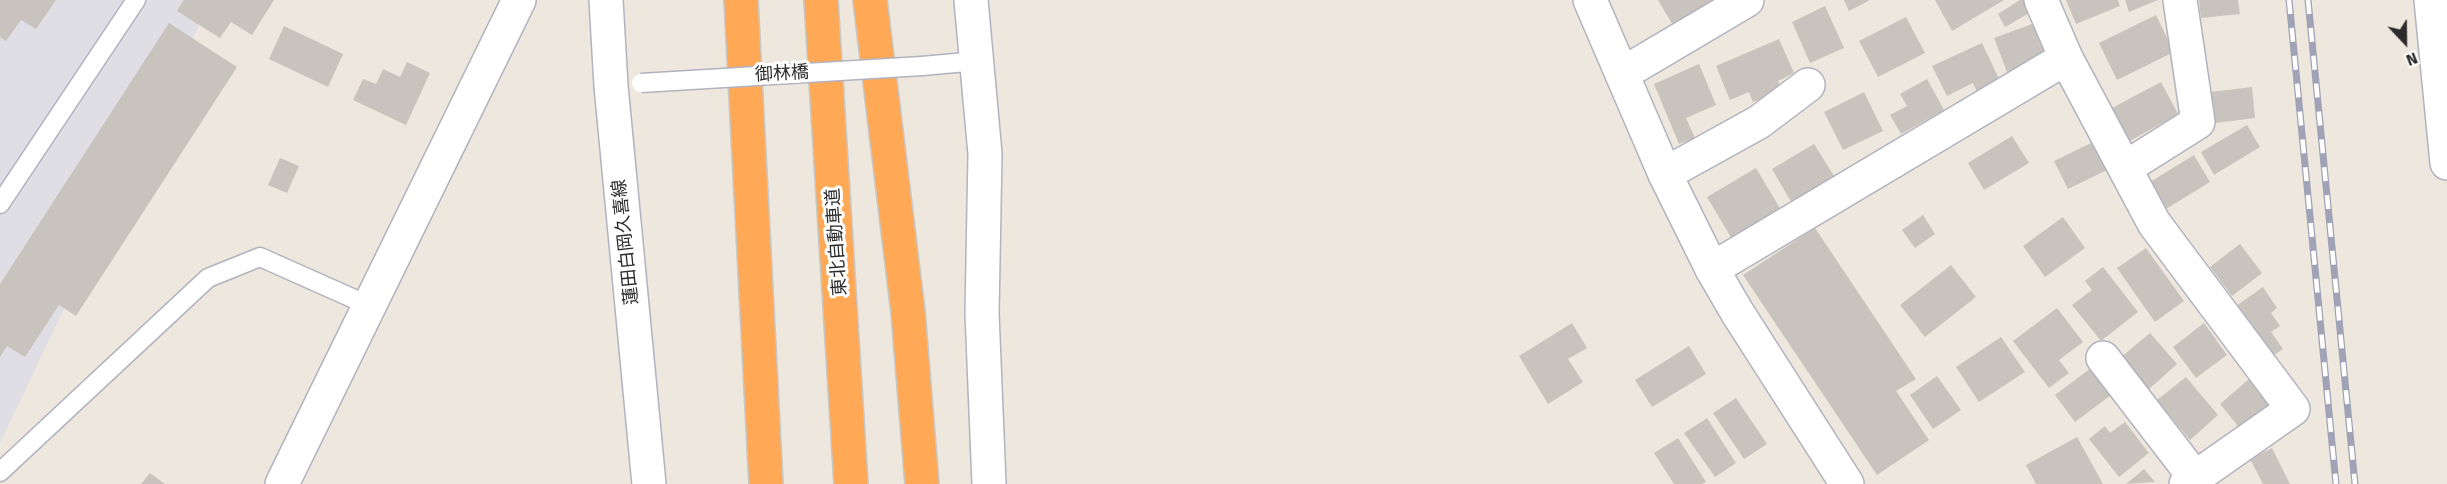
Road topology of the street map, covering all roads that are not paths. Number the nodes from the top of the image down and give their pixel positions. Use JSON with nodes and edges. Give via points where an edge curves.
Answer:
{"nodes":[{"id":1,"x":136,"y":0,"type":"edge"},
{"id":2,"x":519,"y":0,"type":"edge"},
{"id":3,"x":606,"y":0,"type":"edge"},
{"id":4,"x":741,"y":0,"type":"edge"},
{"id":5,"x":821,"y":0,"type":"edge"},
{"id":6,"x":870,"y":0,"type":"edge"},
{"id":7,"x":971,"y":0,"type":"edge"},
{"id":8,"x":1590,"y":0,"type":"edge"},
{"id":9,"x":1747,"y":0,"type":"edge"},
{"id":10,"x":2041,"y":0,"type":"edge"},
{"id":11,"x":2180,"y":0,"type":"edge"},
{"id":12,"x":2431,"y":0,"type":"edge"},
{"id":13,"x":2066,"y":58,"type":"junction"},
{"id":14,"x":978,"y":61,"type":"junction"},
{"id":15,"x":1622,"y":74,"type":"junction"},
{"id":16,"x":626,"y":85,"type":"junction"},
{"id":17,"x":1808,"y":85,"type":"dead end"},
{"id":18,"x":2447,"y":163,"type":"edge"},
{"id":19,"x":2126,"y":168,"type":"junction"},
{"id":20,"x":1665,"y":174,"type":"junction"},
{"id":21,"x":0,"y":204,"type":"edge"},
{"id":22,"x":1712,"y":268,"type":"junction"},
{"id":23,"x":370,"y":306,"type":"junction"},
{"id":24,"x":2103,"y":358,"type":"dead end"},
{"id":25,"x":0,"y":472,"type":"edge"},
{"id":26,"x":2191,"y":481,"type":"edge"},
{"id":27,"x":282,"y":484,"type":"edge"},
{"id":28,"x":649,"y":484,"type":"edge"},
{"id":29,"x":766,"y":484,"type":"edge"},
{"id":30,"x":851,"y":484,"type":"edge"},
{"id":31,"x":922,"y":484,"type":"edge"},
{"id":32,"x":990,"y":484,"type":"edge"},
{"id":33,"x":1847,"y":484,"type":"edge"}],
"edges":[{"from":1,"to":21,"type":"lane"},
{"from":2,"to":23,"type":"street"},
{"from":3,"to":16,"type":"street","name":"蓮田白岡久喜線"},
{"from":4,"to":29,"type":"highway"},
{"from":5,"to":30,"type":"highway","name":"東北自動車道"},
{"from":6,"to":31,"type":"highway","via":[[908,312]]},
{"from":7,"to":14,"type":"street"},
{"from":8,"to":15,"type":"street"},
{"from":9,"to":15,"type":"street"},
{"from":10,"to":13,"type":"street"},
{"from":11,"to":19,"type":"street","via":[[2198,122]]},
{"from":12,"to":18,"type":"street"},
{"from":13,"to":19,"type":"street"},
{"from":13,"to":22,"type":"street"},
{"from":14,"to":16,"type":"lane","name":"御林橋","bridge":true},
{"from":14,"to":32,"type":"street","via":[[985,154],[982,313]]},
{"from":15,"to":20,"type":"street"},
{"from":16,"to":28,"type":"street","name":"蓮田白岡久喜線"},
{"from":17,"to":20,"type":"street","via":[[1759,122]]},
{"from":19,"to":26,"type":"street","via":[[2154,224],[2293,409]]},
{"from":20,"to":22,"type":"street"},
{"from":22,"to":33,"type":"street"},
{"from":23,"to":25,"type":"lane","via":[[260,257],[208,278]]},
{"from":23,"to":27,"type":"street"},
{"from":24,"to":26,"type":"street"}]}
